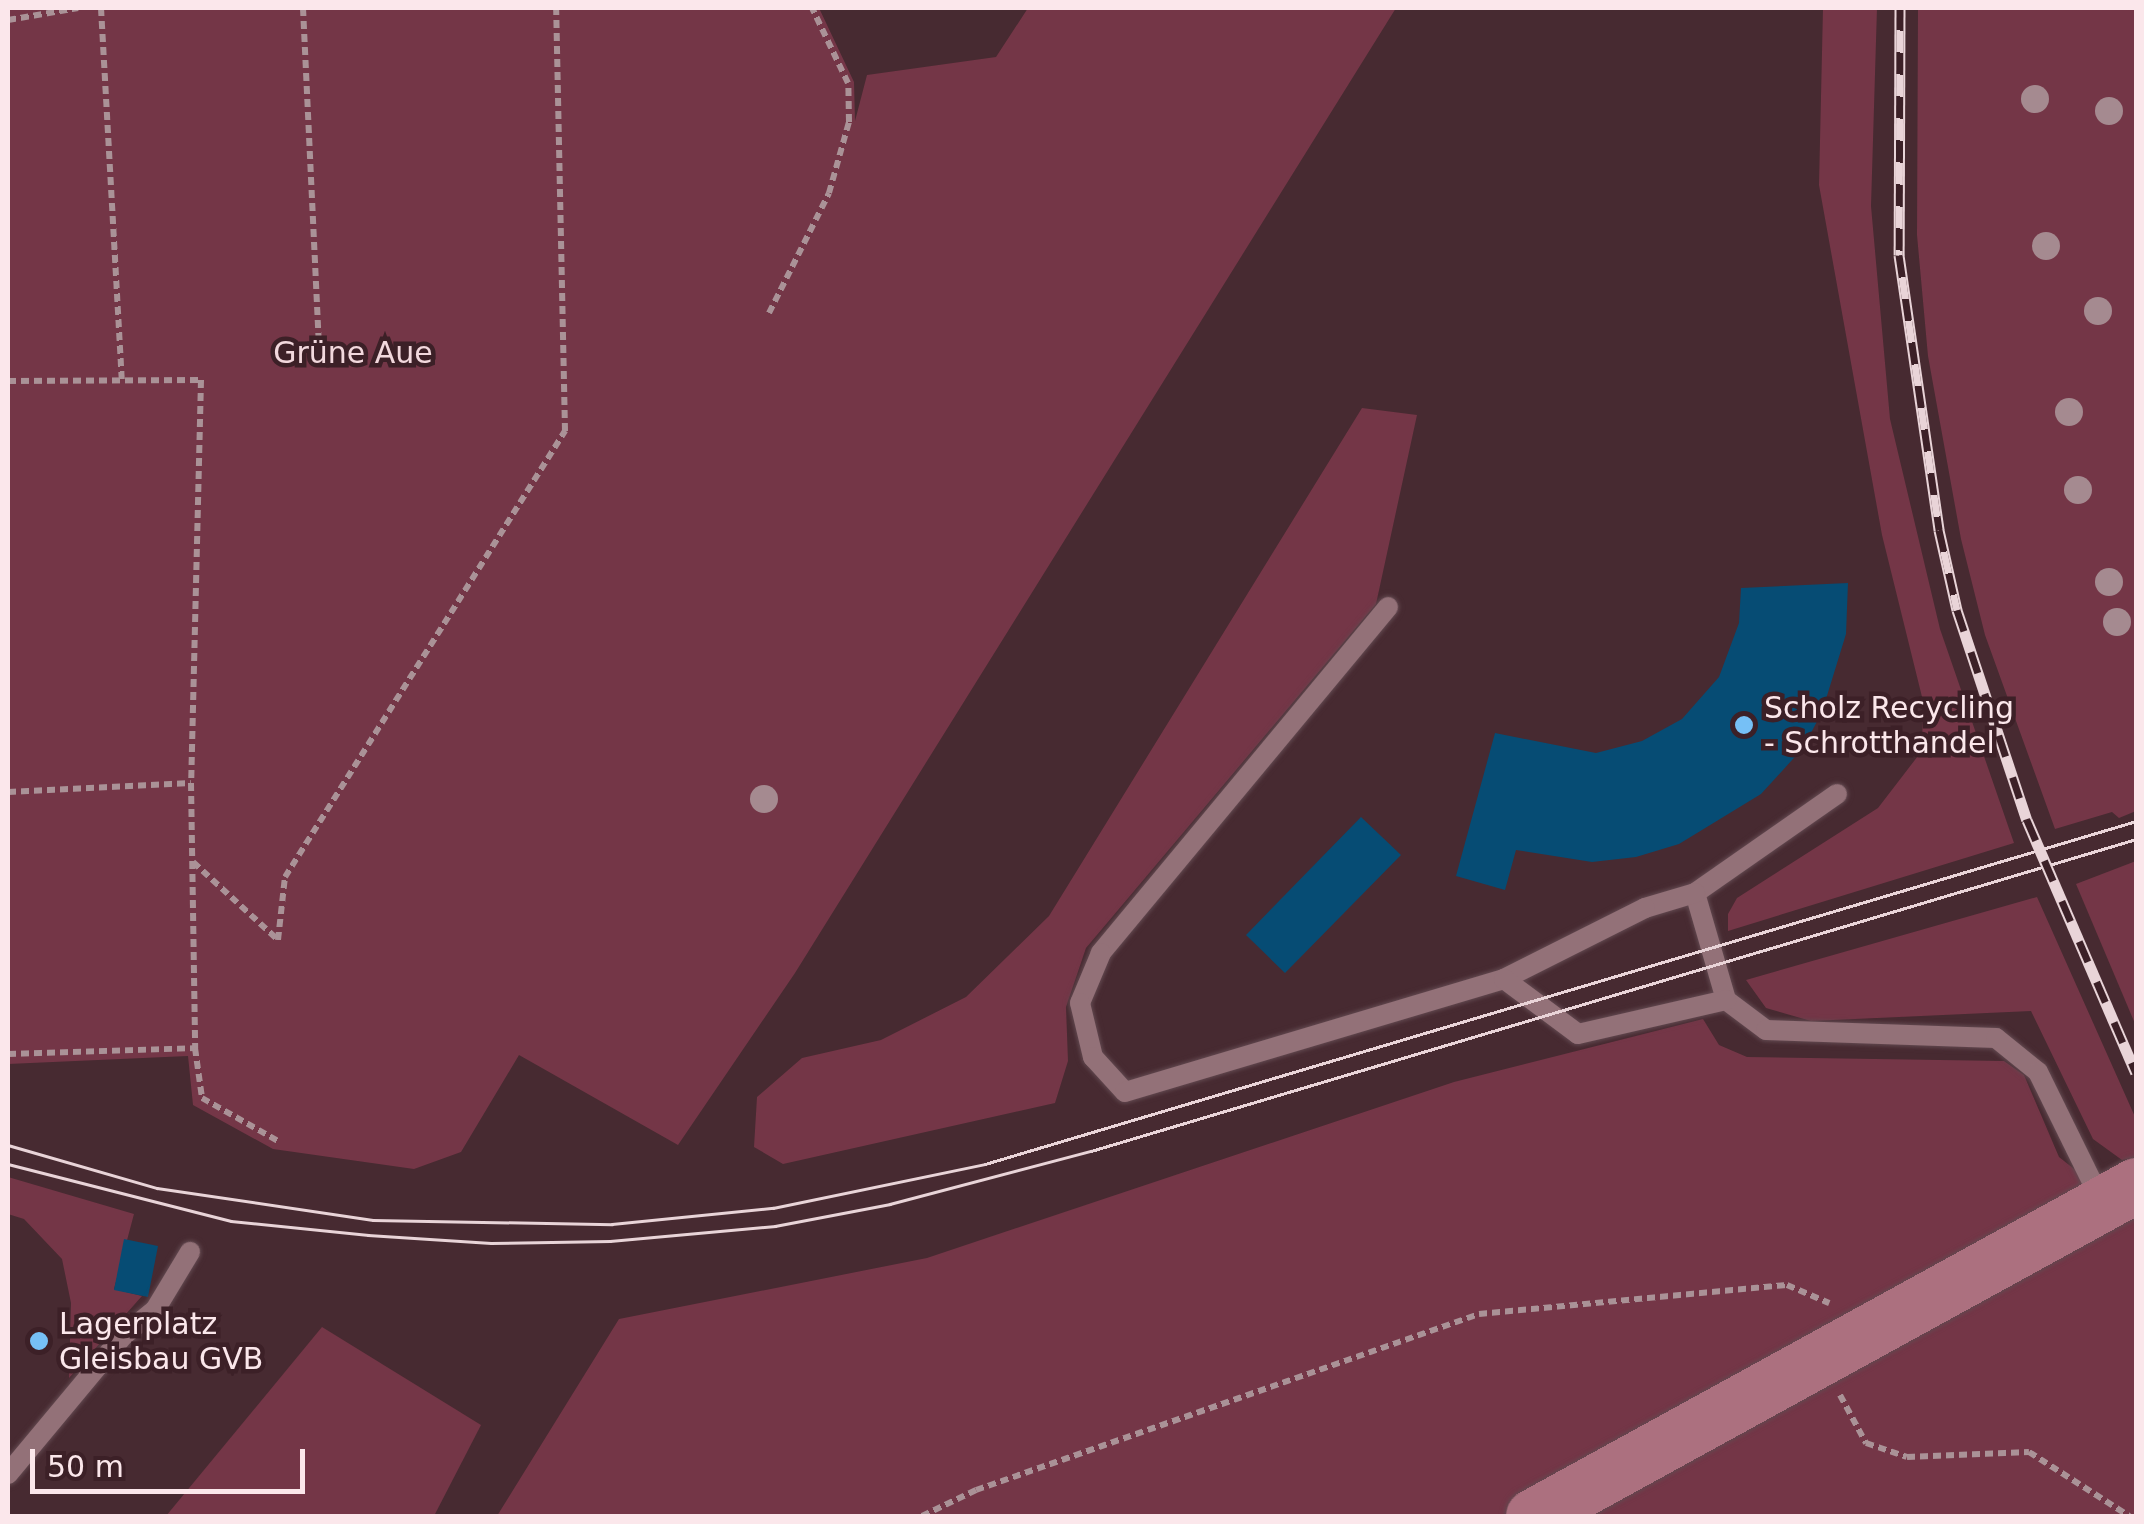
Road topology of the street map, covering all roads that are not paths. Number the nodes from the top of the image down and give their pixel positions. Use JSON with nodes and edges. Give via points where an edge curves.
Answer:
{"nodes":[{"id":1,"x":1388,"y":606,"type":"dead end"},
{"id":2,"x":1837,"y":794,"type":"dead end"},
{"id":3,"x":1695,"y":893,"type":"junction"},
{"id":4,"x":1504,"y":979,"type":"junction"},
{"id":5,"x":1726,"y":1000,"type":"junction"},
{"id":6,"x":2120,"y":1195,"type":"edge"},
{"id":7,"x":190,"y":1252,"type":"dead end"},
{"id":8,"x":8,"y":1474,"type":"edge"},
{"id":9,"x":1534,"y":1516,"type":"edge"}],
"edges":[{"from":1,"to":4,"type":"lane","via":[[1102,953],[1080,1003],[1093,1057],[1125,1092]]},
{"from":2,"to":3,"type":"lane"},
{"from":3,"to":4,"type":"lane","via":[[1645,908]]},
{"from":3,"to":5,"type":"lane"},
{"from":4,"to":5,"type":"lane","via":[[1578,1034]]},
{"from":5,"to":6,"type":"lane","via":[[1766,1030],[1996,1038],[2038,1072]]},
{"from":6,"to":9,"type":"main road"},
{"from":7,"to":8,"type":"lane","via":[[155,1310],[124,1334]]}]}
